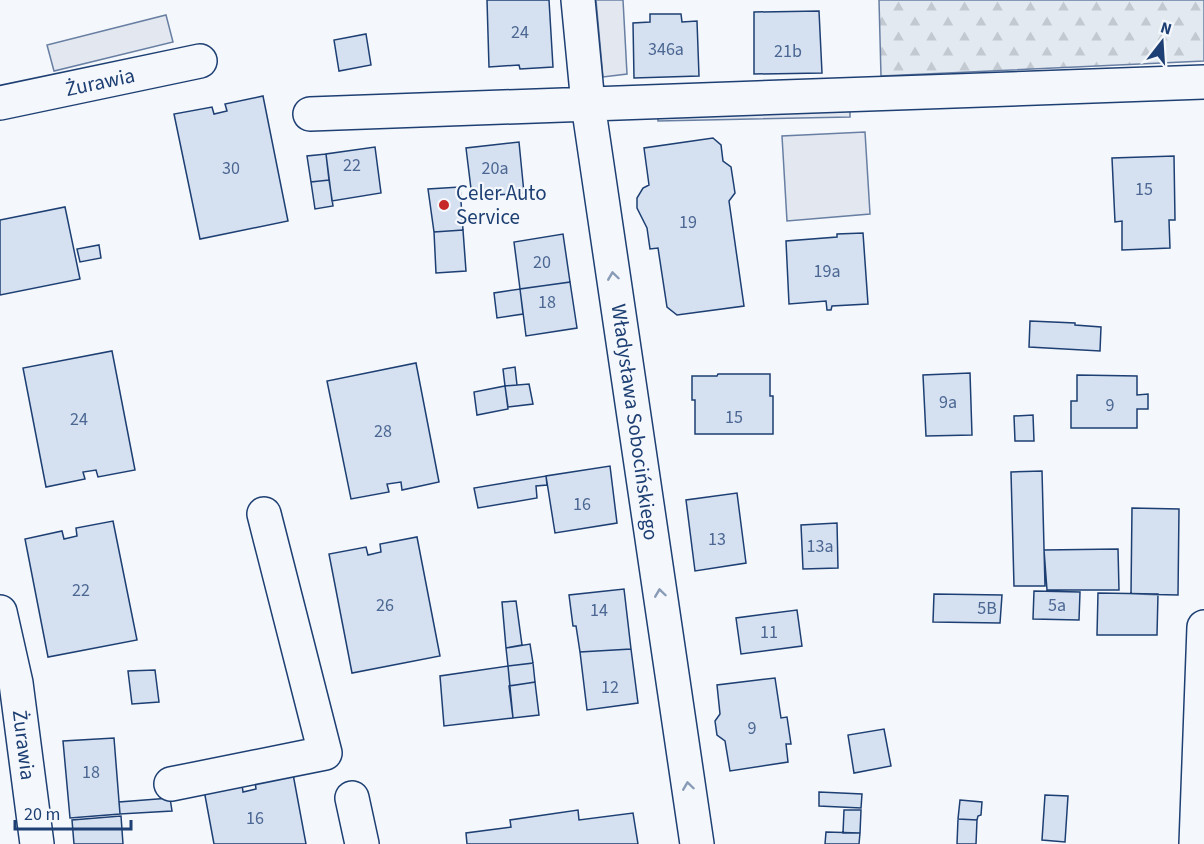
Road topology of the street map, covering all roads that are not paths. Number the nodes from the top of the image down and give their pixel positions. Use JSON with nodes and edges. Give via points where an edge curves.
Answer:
{"nodes":[{"id":1,"x":578,"y":0,"type":"edge"},
{"id":2,"x":200,"y":60,"type":"dead end"},
{"id":3,"x":1204,"y":82,"type":"edge"},
{"id":4,"x":0,"y":103,"type":"edge"},
{"id":5,"x":588,"y":104,"type":"junction"},
{"id":6,"x":310,"y":114,"type":"dead end"},
{"id":7,"x":264,"y":514,"type":"dead end"},
{"id":8,"x":0,"y":612,"type":"edge"},
{"id":9,"x":1204,"y":627,"type":"edge"},
{"id":10,"x":171,"y":784,"type":"dead end"},
{"id":11,"x":352,"y":798,"type":"dead end"},
{"id":12,"x":37,"y":844,"type":"edge"},
{"id":13,"x":362,"y":844,"type":"edge"},
{"id":14,"x":697,"y":844,"type":"edge"},
{"id":15,"x":1196,"y":844,"type":"edge"}],
"edges":[{"from":1,"to":5,"type":"street","name":"Władysława Sobocińskiego"},
{"from":2,"to":4,"type":"street","name":"Żurawia"},
{"from":3,"to":5,"type":"street"},
{"from":5,"to":6,"type":"street"},
{"from":14,"to":5,"type":"street","name":"Władysława Sobocińskiego","one_way":true},
{"from":7,"to":10,"type":"street","via":[[326,753]]},
{"from":8,"to":12,"type":"street","name":"Żurawia","via":[[16,683]]},
{"from":9,"to":15,"type":"street"},
{"from":11,"to":13,"type":"street"}]}
